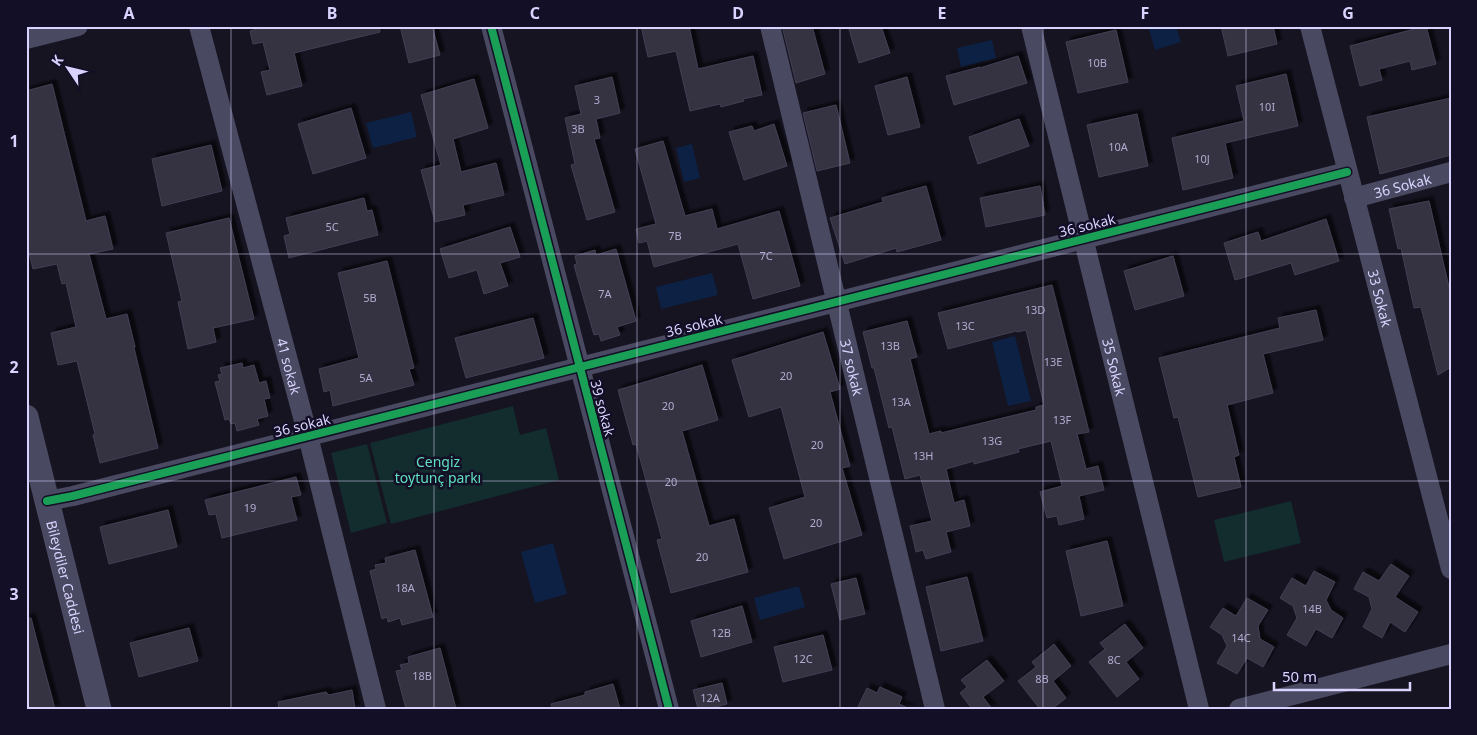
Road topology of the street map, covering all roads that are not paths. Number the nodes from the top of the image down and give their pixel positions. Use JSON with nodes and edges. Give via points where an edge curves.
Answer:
{"nodes":[{"id":1,"x":78,"y":26,"type":"edge"},
{"id":2,"x":199,"y":26,"type":"edge"},
{"id":3,"x":491,"y":26,"type":"edge"},
{"id":4,"x":770,"y":26,"type":"edge"},
{"id":5,"x":1031,"y":26,"type":"edge"},
{"id":6,"x":1310,"y":26,"type":"edge"},
{"id":7,"x":26,"y":39,"type":"edge"},
{"id":8,"x":1347,"y":172,"type":"junction"},
{"id":9,"x":1451,"y":172,"type":"edge"},
{"id":10,"x":1354,"y":198,"type":"junction"},
{"id":11,"x":1083,"y":239,"type":"junction"},
{"id":12,"x":836,"y":302,"type":"junction"},
{"id":13,"x":580,"y":367,"type":"junction"},
{"id":14,"x":26,"y":417,"type":"edge"},
{"id":15,"x":308,"y":436,"type":"junction"},
{"id":16,"x":48,"y":501,"type":"junction"},
{"id":17,"x":1451,"y":569,"type":"edge"},
{"id":18,"x":1451,"y":654,"type":"edge"},
{"id":19,"x":99,"y":709,"type":"edge"},
{"id":20,"x":376,"y":709,"type":"edge"},
{"id":21,"x":669,"y":709,"type":"edge"},
{"id":22,"x":935,"y":709,"type":"edge"},
{"id":23,"x":1198,"y":709,"type":"edge"},
{"id":24,"x":1239,"y":709,"type":"edge"}],
"edges":[{"from":1,"to":7,"type":"street"},
{"from":2,"to":15,"type":"street","name":"41 sokak"},
{"from":3,"to":13,"type":"street","name":"39 sokak"},
{"from":4,"to":12,"type":"street","name":"37 sokak"},
{"from":5,"to":11,"type":"street","name":"35 Sokak"},
{"from":6,"to":8,"type":"street","name":"33 Sokak"},
{"from":8,"to":10,"type":"street","name":"33 Sokak"},
{"from":8,"to":11,"type":"street","name":"36 sokak"},
{"from":9,"to":10,"type":"street","name":"36 Sokak"},
{"from":10,"to":17,"type":"street","name":"33 Sokak"},
{"from":11,"to":12,"type":"street","name":"36 sokak"},
{"from":11,"to":23,"type":"street","name":"35 Sokak"},
{"from":12,"to":13,"type":"street","name":"36 sokak"},
{"from":12,"to":22,"type":"street","name":"37 sokak"},
{"from":13,"to":15,"type":"street","name":"36 sokak"},
{"from":13,"to":21,"type":"street","name":"39 sokak"},
{"from":14,"to":16,"type":"street","name":"Bileydiler Caddesi"},
{"from":15,"to":16,"type":"street","name":"36 sokak"},
{"from":15,"to":20,"type":"street","name":"41 sokak"},
{"from":16,"to":19,"type":"street","name":"Bileydiler Caddesi"},
{"from":18,"to":24,"type":"street"}]}
